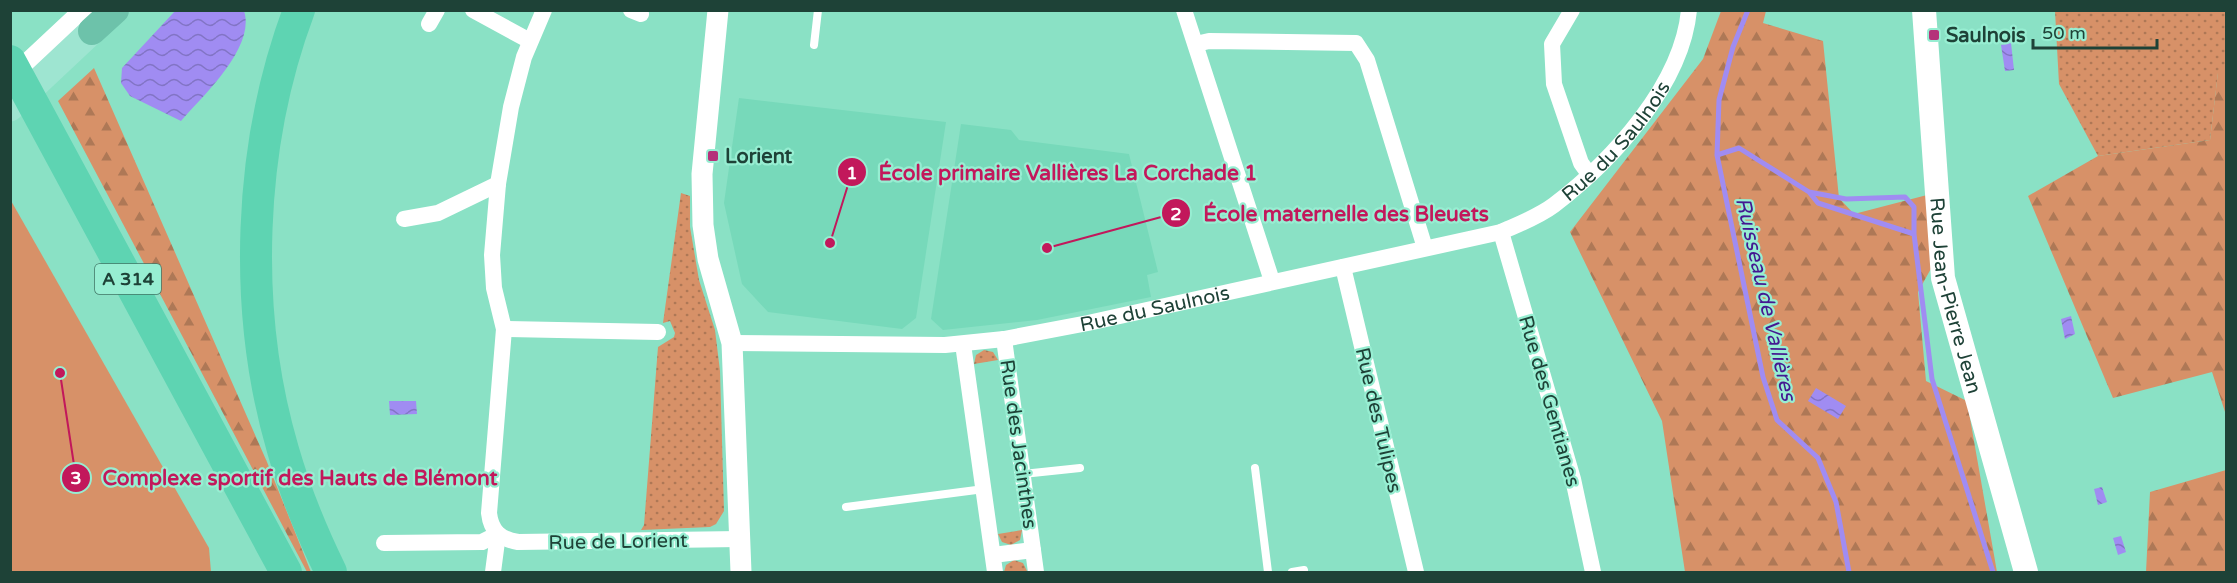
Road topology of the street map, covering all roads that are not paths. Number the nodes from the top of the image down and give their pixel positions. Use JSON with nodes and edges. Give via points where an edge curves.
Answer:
{"nodes":[{"id":1,"x":114,"y":10,"type":"edge"},
{"id":2,"x":299,"y":10,"type":"edge"},
{"id":3,"x":473,"y":10,"type":"edge"},
{"id":4,"x":544,"y":10,"type":"edge"},
{"id":5,"x":718,"y":10,"type":"edge"},
{"id":6,"x":818,"y":10,"type":"edge"},
{"id":7,"x":1184,"y":10,"type":"edge"},
{"id":8,"x":1572,"y":10,"type":"edge"},
{"id":9,"x":1689,"y":10,"type":"edge"},
{"id":10,"x":1924,"y":10,"type":"edge"},
{"id":11,"x":96,"y":17,"type":"edge"},
{"id":12,"x":530,"y":41,"type":"junction"},
{"id":13,"x":1196,"y":44,"type":"junction"},
{"id":14,"x":814,"y":45,"type":"dead end"},
{"id":15,"x":10,"y":61,"type":"edge"},
{"id":16,"x":10,"y":82,"type":"edge"},
{"id":17,"x":10,"y":108,"type":"edge"},
{"id":18,"x":1589,"y":174,"type":"junction"},
{"id":19,"x":498,"y":184,"type":"junction"},
{"id":20,"x":404,"y":219,"type":"dead end"},
{"id":21,"x":1501,"y":232,"type":"junction"},
{"id":22,"x":1425,"y":248,"type":"junction"},
{"id":23,"x":1343,"y":267,"type":"junction"},
{"id":24,"x":1272,"y":281,"type":"junction"},
{"id":25,"x":504,"y":329,"type":"junction"},
{"id":26,"x":658,"y":332,"type":"dead end"},
{"id":27,"x":1004,"y":339,"type":"junction"},
{"id":28,"x":732,"y":343,"type":"junction"},
{"id":29,"x":963,"y":344,"type":"junction"},
{"id":30,"x":1080,"y":468,"type":"dead end"},
{"id":31,"x":1255,"y":468,"type":"dead end"},
{"id":32,"x":1023,"y":474,"type":"junction"},
{"id":33,"x":984,"y":489,"type":"junction"},
{"id":34,"x":846,"y":507,"type":"dead end"},
{"id":35,"x":498,"y":534,"type":"junction"},
{"id":36,"x":740,"y":539,"type":"junction"},
{"id":37,"x":384,"y":543,"type":"dead end"},
{"id":38,"x":1033,"y":550,"type":"junction"},
{"id":39,"x":993,"y":555,"type":"junction"},
{"id":40,"x":286,"y":573,"type":"edge"},
{"id":41,"x":331,"y":573,"type":"edge"},
{"id":42,"x":493,"y":573,"type":"edge"},
{"id":43,"x":741,"y":573,"type":"edge"},
{"id":44,"x":995,"y":573,"type":"edge"},
{"id":45,"x":1036,"y":573,"type":"edge"},
{"id":46,"x":1268,"y":573,"type":"edge"},
{"id":47,"x":1292,"y":573,"type":"edge"},
{"id":48,"x":1304,"y":573,"type":"edge"},
{"id":49,"x":1416,"y":573,"type":"edge"},
{"id":50,"x":1593,"y":573,"type":"edge"},
{"id":51,"x":2026,"y":573,"type":"edge"}],
"edges":[{"from":1,"to":11,"type":"highway"},
{"from":2,"to":41,"type":"highway","via":[[275,96],[264,164],[258,230],[261,329],[282,448]]},
{"from":3,"to":12,"type":"street"},
{"from":4,"to":12,"type":"street"},
{"from":5,"to":28,"type":"street","via":[[702,174],[703,225],[708,259]]},
{"from":6,"to":14,"type":"lane"},
{"from":7,"to":13,"type":"street"},
{"from":8,"to":18,"type":"street","via":[[1552,44],[1554,84],[1581,163]]},
{"from":9,"to":18,"type":"street","name":"Rue du Saulnois","via":[[1683,45],[1667,83]]},
{"from":10,"to":51,"type":"main road","name":"Rue Jean-Pierre Jean","via":[[1943,278]]},
{"from":11,"to":16,"type":"main road"},
{"from":11,"to":17,"type":"main road"},
{"from":12,"to":19,"type":"street","via":[[511,107]]},
{"from":13,"to":22,"type":"street","via":[[1356,43],[1367,60]]},
{"from":13,"to":24,"type":"street"},
{"from":15,"to":40,"type":"highway","number":"A 314"},
{"from":18,"to":21,"type":"street","name":"Rue du Saulnois","via":[[1553,206]]},
{"from":19,"to":20,"type":"street","via":[[438,213]]},
{"from":19,"to":25,"type":"street","via":[[492,255],[494,288]]},
{"from":21,"to":22,"type":"street","name":"Rue du Saulnois"},
{"from":21,"to":50,"type":"street","name":"Rue des Gentianes","via":[[1573,478]]},
{"from":22,"to":23,"type":"street","name":"Rue du Saulnois"},
{"from":23,"to":24,"type":"street","name":"Rue du Saulnois"},
{"from":23,"to":49,"type":"street","name":"Rue des Tulipes"},
{"from":24,"to":27,"type":"street","name":"Rue du Saulnois"},
{"from":25,"to":26,"type":"street"},
{"from":25,"to":35,"type":"street","via":[[489,513],[491,526]]},
{"from":27,"to":29,"type":"street","name":"Rue du Saulnois"},
{"from":27,"to":32,"type":"street","name":"Rue des Jacinthes"},
{"from":28,"to":29,"type":"street","name":"Rue du Saulnois"},
{"from":28,"to":36,"type":"street"},
{"from":29,"to":33,"type":"street"},
{"from":30,"to":32,"type":"lane"},
{"from":31,"to":46,"type":"lane"},
{"from":32,"to":38,"type":"street","name":"Rue des Jacinthes"},
{"from":33,"to":34,"type":"lane"},
{"from":33,"to":39,"type":"street"},
{"from":35,"to":36,"type":"street","name":"Rue de Lorient","via":[[518,542]]},
{"from":35,"to":37,"type":"street","via":[[482,542]]},
{"from":35,"to":42,"type":"street"},
{"from":36,"to":43,"type":"street"},
{"from":38,"to":39,"type":"street","name":"Rue des Jacinthes"},
{"from":38,"to":45,"type":"street","name":"Rue des Jacinthes"},
{"from":39,"to":44,"type":"street"},
{"from":47,"to":48,"type":"lane"}]}
